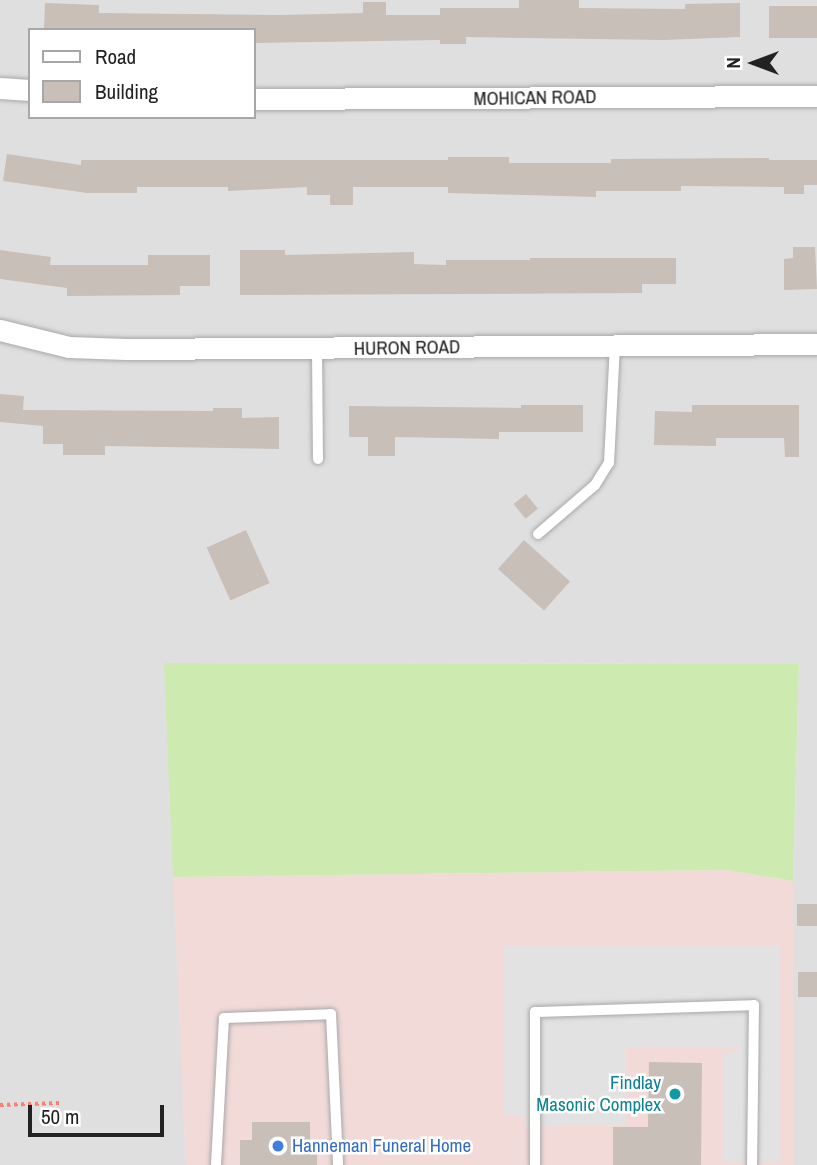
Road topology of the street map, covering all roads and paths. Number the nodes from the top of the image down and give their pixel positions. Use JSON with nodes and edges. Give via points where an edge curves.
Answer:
{"nodes":[{"id":1,"x":0,"y":88,"type":"edge"},
{"id":2,"x":28,"y":90,"type":"edge"},
{"id":3,"x":817,"y":96,"type":"edge"},
{"id":4,"x":256,"y":99,"type":"edge"},
{"id":5,"x":0,"y":330,"type":"edge"},
{"id":6,"x":817,"y":344,"type":"edge"},
{"id":7,"x":615,"y":346,"type":"junction"},
{"id":8,"x":317,"y":349,"type":"junction"},
{"id":9,"x":318,"y":459,"type":"dead end"},
{"id":10,"x":538,"y":534,"type":"dead end"},
{"id":11,"x":59,"y":1103,"type":"dead end"},
{"id":12,"x":0,"y":1105,"type":"edge"},
{"id":13,"x":216,"y":1165,"type":"edge"},
{"id":14,"x":338,"y":1165,"type":"edge"},
{"id":15,"x":535,"y":1165,"type":"edge"},
{"id":16,"x":752,"y":1165,"type":"edge"}],
"edges":[{"from":1,"to":2,"type":"street"},
{"from":3,"to":4,"type":"street","name":"MOHICAN ROAD"},
{"from":5,"to":8,"type":"street","name":"HURON ROAD","via":[[69,347]]},
{"from":6,"to":7,"type":"street","name":"HURON ROAD"},
{"from":7,"to":8,"type":"street","name":"HURON ROAD"},
{"from":7,"to":10,"type":"lane","via":[[610,463],[595,485]]},
{"from":8,"to":9,"type":"lane"},
{"from":11,"to":12,"type":"path"},
{"from":13,"to":14,"type":"lane","via":[[224,1018],[331,1014]]},
{"from":15,"to":16,"type":"lane","via":[[535,1012],[754,1005]]}]}
